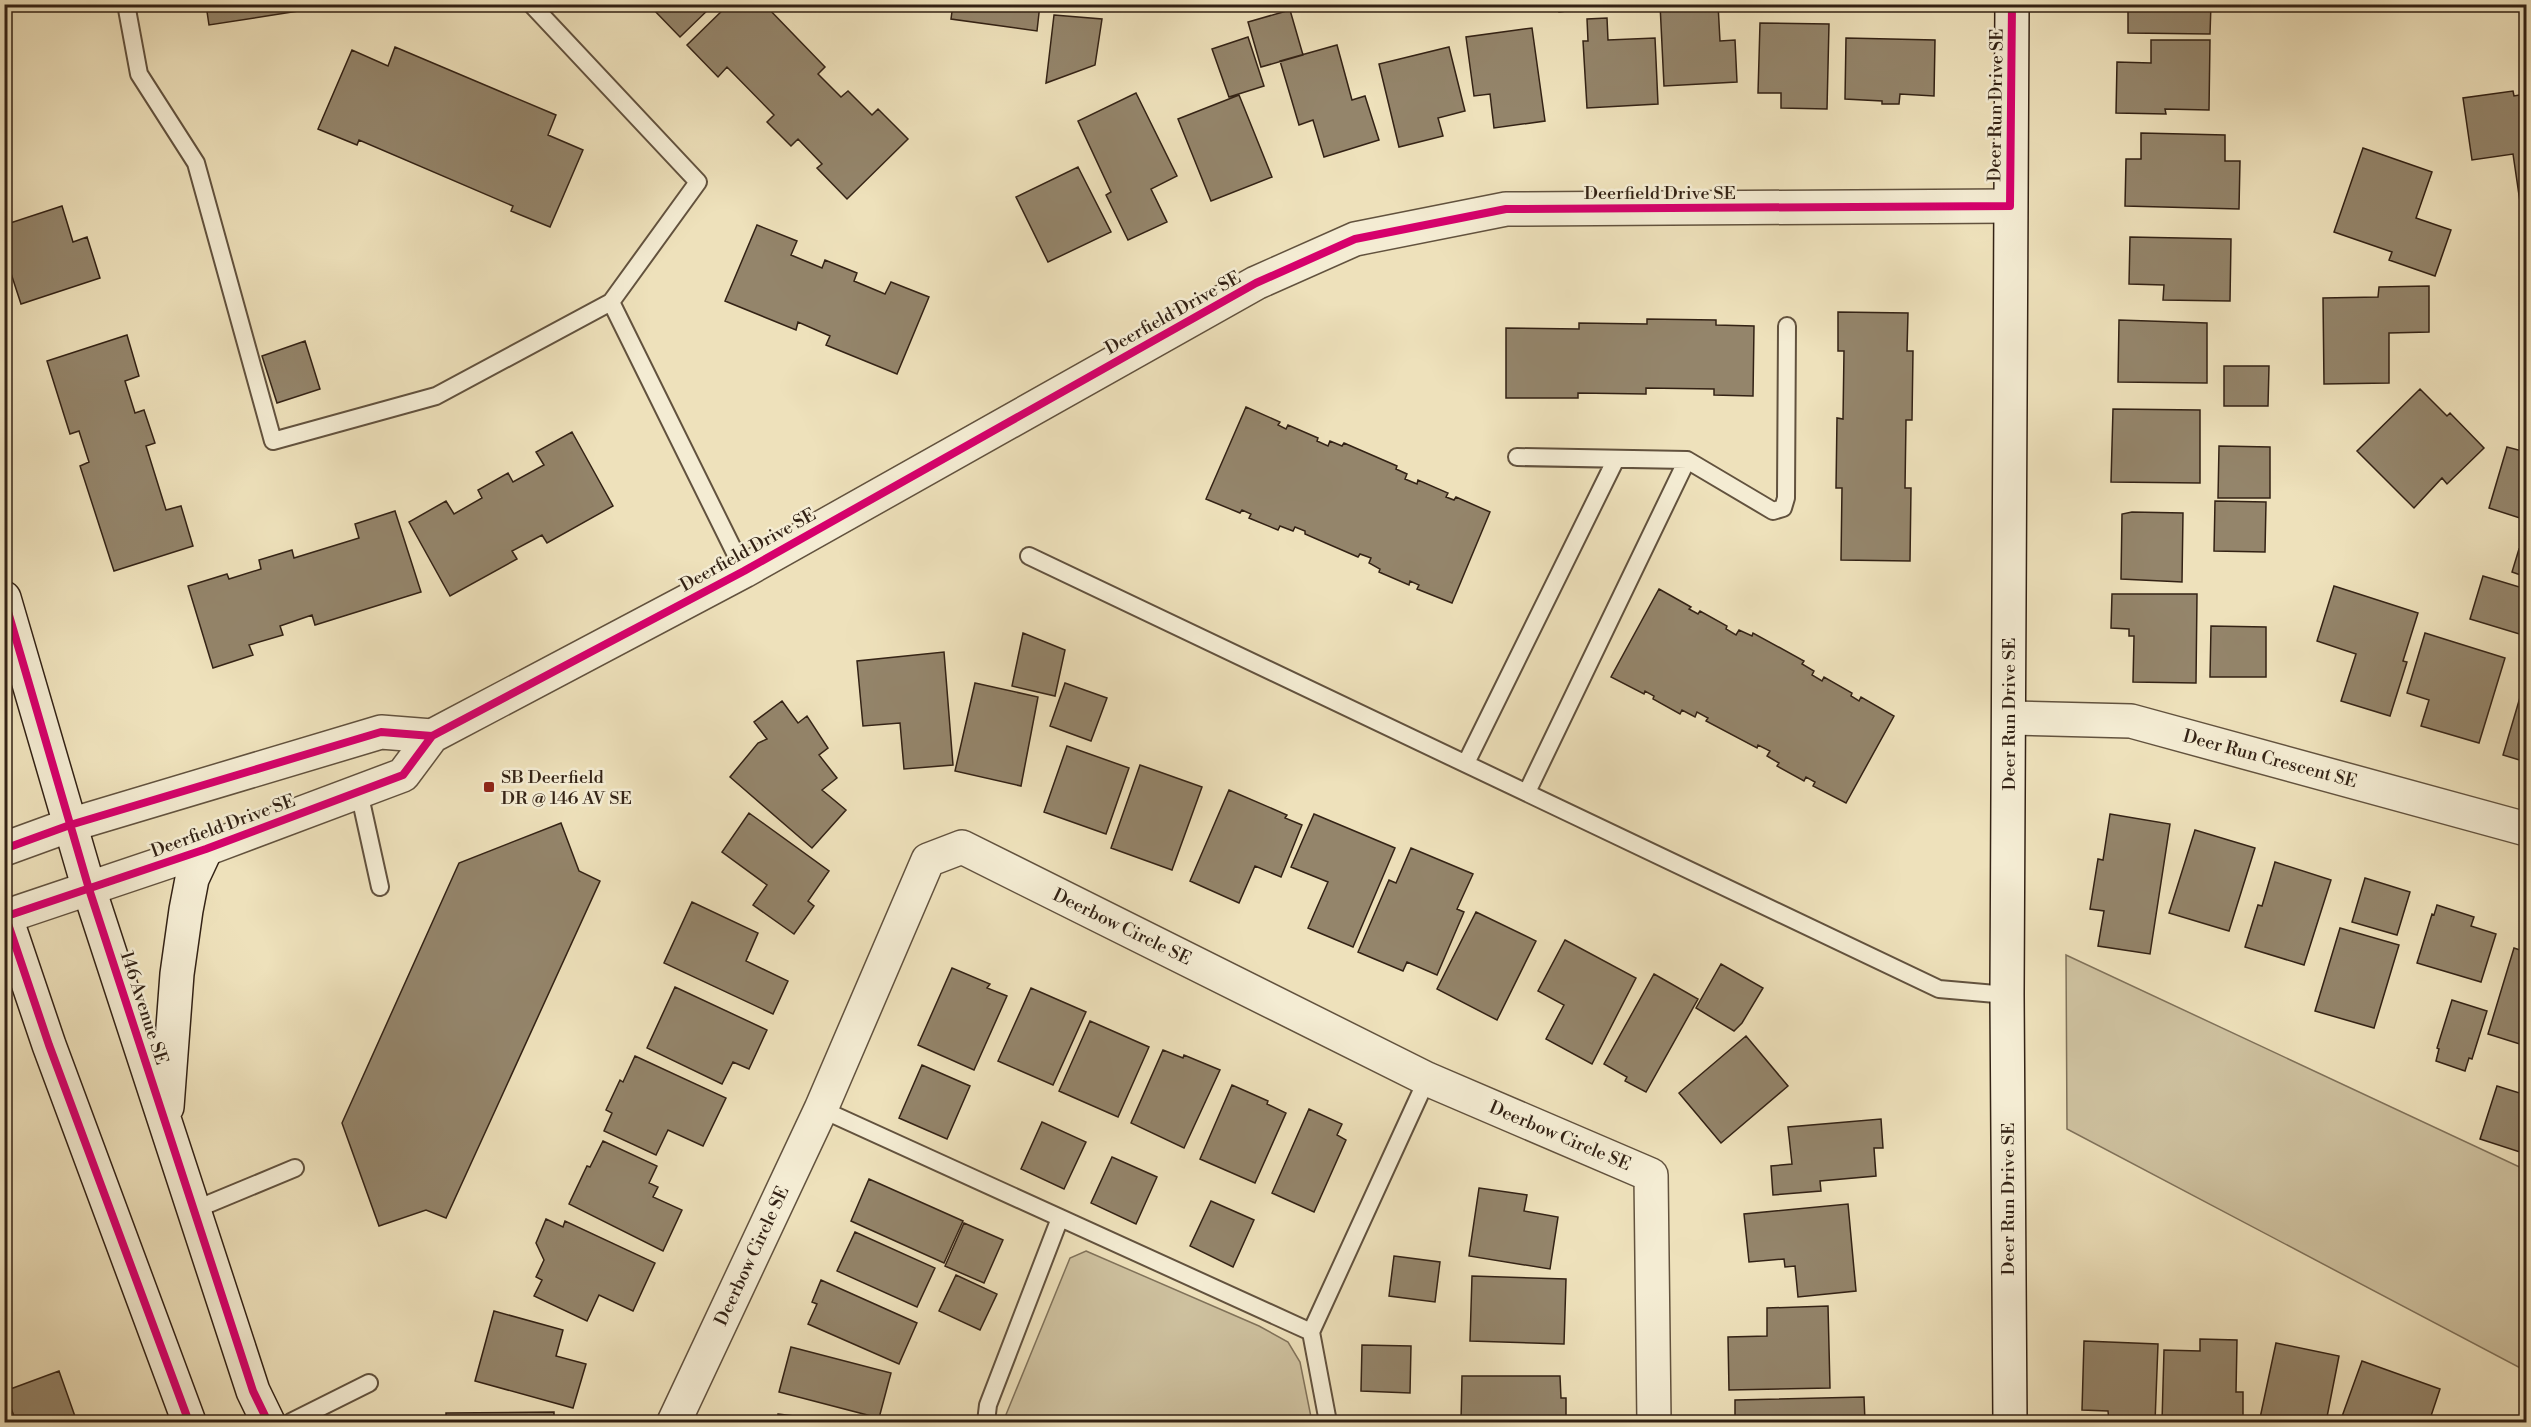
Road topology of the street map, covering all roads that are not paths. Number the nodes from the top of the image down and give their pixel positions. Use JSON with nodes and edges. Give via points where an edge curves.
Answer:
{"nodes":[{"id":1,"x":126,"y":4,"type":"edge"},
{"id":2,"x":531,"y":4,"type":"edge"},
{"id":3,"x":2012,"y":4,"type":"edge"},
{"id":4,"x":2010,"y":206,"type":"junction"},
{"id":5,"x":610,"y":302,"type":"junction"},
{"id":6,"x":1787,"y":326,"type":"dead end"},
{"id":7,"x":1517,"y":457,"type":"dead end"},
{"id":8,"x":1616,"y":459,"type":"junction"},
{"id":9,"x":1687,"y":460,"type":"junction"},
{"id":10,"x":1029,"y":556,"type":"dead end"},
{"id":11,"x":744,"y":570,"type":"junction"},
{"id":12,"x":4,"y":598,"type":"edge"},
{"id":13,"x":2010,"y":718,"type":"junction"},
{"id":14,"x":432,"y":736,"type":"junction"},
{"id":15,"x":1466,"y":763,"type":"junction"},
{"id":16,"x":359,"y":792,"type":"junction"},
{"id":17,"x":1527,"y":792,"type":"junction"},
{"id":18,"x":70,"y":825,"type":"junction"},
{"id":19,"x":2526,"y":829,"type":"edge"},
{"id":20,"x":4,"y":849,"type":"edge"},
{"id":21,"x":206,"y":849,"type":"junction"},
{"id":22,"x":380,"y":887,"type":"dead end"},
{"id":23,"x":89,"y":889,"type":"junction"},
{"id":24,"x":5,"y":915,"type":"edge"},
{"id":25,"x":2007,"y":995,"type":"junction"},
{"id":26,"x":1426,"y":1079,"type":"junction"},
{"id":27,"x":821,"y":1109,"type":"junction"},
{"id":28,"x":166,"y":1123,"type":"junction"},
{"id":29,"x":295,"y":1168,"type":"dead end"},
{"id":30,"x":194,"y":1210,"type":"junction"},
{"id":31,"x":1060,"y":1218,"type":"junction"},
{"id":32,"x":1311,"y":1332,"type":"junction"},
{"id":33,"x":369,"y":1383,"type":"dead end"},
{"id":34,"x":189,"y":1422,"type":"edge"},
{"id":35,"x":268,"y":1422,"type":"edge"},
{"id":36,"x":291,"y":1422,"type":"edge"},
{"id":37,"x":674,"y":1422,"type":"edge"},
{"id":38,"x":987,"y":1422,"type":"edge"},
{"id":39,"x":1328,"y":1422,"type":"edge"},
{"id":40,"x":1654,"y":1422,"type":"edge"},
{"id":41,"x":2010,"y":1422,"type":"edge"}],
"edges":[{"from":1,"to":5,"type":"lane","via":[[139,74],[196,163],[273,441],[436,396]]},
{"from":2,"to":5,"type":"lane","via":[[698,182]]},
{"from":3,"to":4,"type":"street","name":"Deer Run Drive SE"},
{"from":4,"to":11,"type":"street","name":"Deerfield Drive SE","via":[[1506,209],[1355,239],[1256,283]]},
{"from":4,"to":13,"type":"street","name":"Deer Run Drive SE"},
{"from":5,"to":11,"type":"lane"},
{"from":6,"to":9,"type":"lane","via":[[1783,508],[1773,511]]},
{"from":7,"to":8,"type":"lane"},
{"from":8,"to":9,"type":"lane"},
{"from":8,"to":15,"type":"lane"},
{"from":9,"to":17,"type":"lane"},
{"from":10,"to":15,"type":"lane"},
{"from":11,"to":14,"type":"street","name":"Deerfield Drive SE"},
{"from":12,"to":18,"type":"street","name":"146 Avenue SE"},
{"from":13,"to":19,"type":"street","name":"Deer Run Crescent SE","via":[[2131,722]]},
{"from":13,"to":25,"type":"street","name":"Deer Run Drive SE"},
{"from":14,"to":16,"type":"street","name":"Deerfield Drive SE","via":[[403,776]]},
{"from":14,"to":18,"type":"street","via":[[381,732]]},
{"from":15,"to":17,"type":"lane"},
{"from":16,"to":21,"type":"street","name":"Deerfield Drive SE"},
{"from":16,"to":22,"type":"lane"},
{"from":17,"to":25,"type":"lane","via":[[1939,989]]},
{"from":18,"to":20,"type":"street"},
{"from":18,"to":23,"type":"street","name":"146 Avenue SE"},
{"from":21,"to":23,"type":"street","name":"Deerfield Drive SE"},
{"from":21,"to":28,"type":"street","via":[[192,879],[186,910]]},
{"from":23,"to":24,"type":"street","name":"Deerfield Drive SE"},
{"from":23,"to":28,"type":"street","name":"146 Avenue SE"},
{"from":24,"to":34,"type":"street"},
{"from":25,"to":41,"type":"street","name":"Deer Run Drive SE"},
{"from":26,"to":27,"type":"street","name":"Deerbow Circle SE","via":[[962,847],[928,860]]},
{"from":26,"to":32,"type":"lane"},
{"from":26,"to":40,"type":"street","name":"Deerbow Circle SE","via":[[1651,1175]]},
{"from":27,"to":31,"type":"lane"},
{"from":27,"to":37,"type":"street","name":"Deerbow Circle SE"},
{"from":28,"to":30,"type":"street","name":"146 Avenue SE"},
{"from":29,"to":30,"type":"lane"},
{"from":30,"to":35,"type":"street","name":"146 Avenue SE","via":[[254,1391]]},
{"from":31,"to":32,"type":"lane"},
{"from":31,"to":38,"type":"lane","via":[[988,1405]]},
{"from":32,"to":39,"type":"lane"},
{"from":33,"to":36,"type":"lane"}]}
